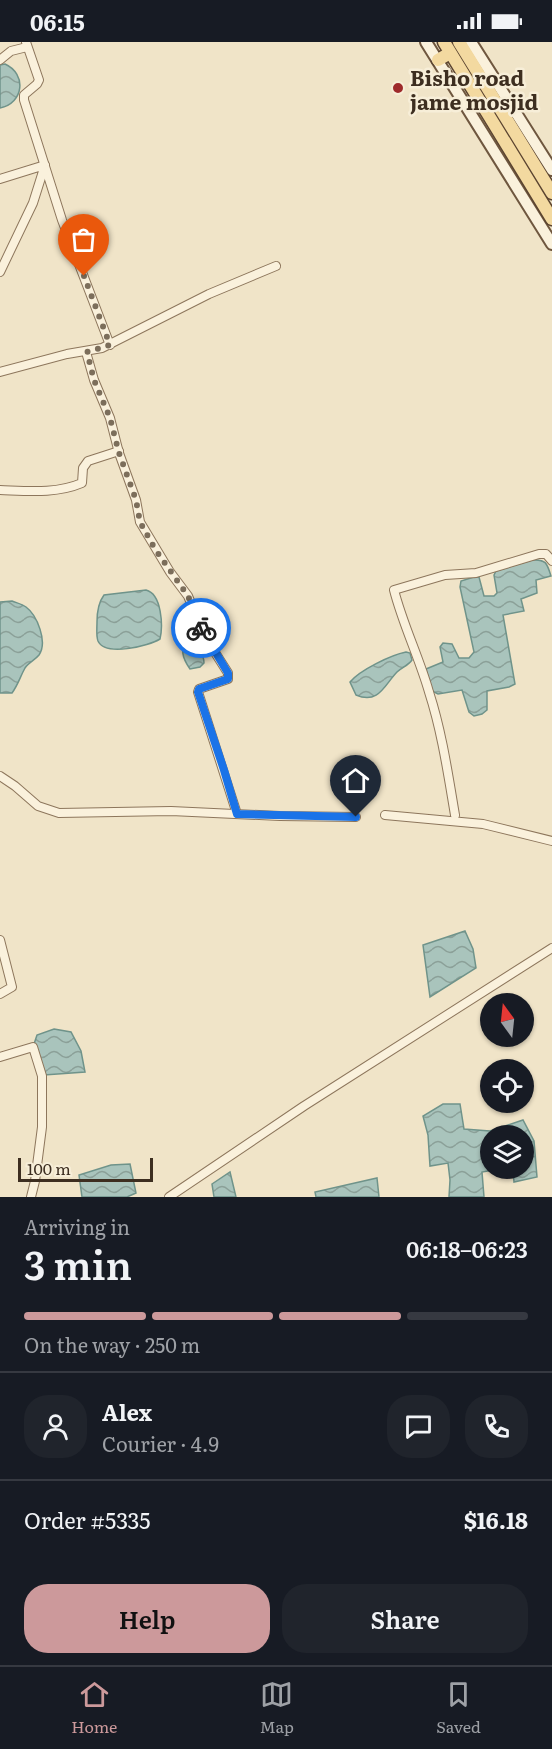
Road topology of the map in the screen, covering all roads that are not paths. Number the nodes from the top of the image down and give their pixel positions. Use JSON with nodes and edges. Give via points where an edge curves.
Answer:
{"nodes":[{"id":1,"x":426,"y":42,"type":"edge"},
{"id":2,"x":459,"y":42,"type":"edge"},
{"id":3,"x":471,"y":42,"type":"edge"},
{"id":4,"x":27,"y":44,"type":"edge"},
{"id":5,"x":447,"y":47,"type":"edge"},
{"id":6,"x":0,"y":60,"type":"edge"},
{"id":7,"x":438,"y":60,"type":"junction"},
{"id":8,"x":494,"y":88,"type":"junction"},
{"id":9,"x":503,"y":138,"type":"junction"},
{"id":10,"x":491,"y":145,"type":"junction"},
{"id":11,"x":45,"y":165,"type":"junction"},
{"id":12,"x":552,"y":170,"type":"edge"},
{"id":13,"x":0,"y":179,"type":"edge"},
{"id":14,"x":552,"y":194,"type":"edge"},
{"id":15,"x":552,"y":219,"type":"edge"},
{"id":16,"x":552,"y":244,"type":"edge"},
{"id":17,"x":276,"y":266,"type":"dead end"},
{"id":18,"x":0,"y":272,"type":"edge"},
{"id":19,"x":110,"y":345,"type":"junction"},
{"id":20,"x":87,"y":352,"type":"junction"},
{"id":21,"x":0,"y":372,"type":"edge"},
{"id":22,"x":119,"y":451,"type":"junction"},
{"id":23,"x":0,"y":490,"type":"edge"},
{"id":24,"x":552,"y":561,"type":"edge"},
{"id":25,"x":0,"y":776,"type":"edge"},
{"id":26,"x":237,"y":814,"type":"junction"},
{"id":27,"x":385,"y":815,"type":"dead end"},
{"id":28,"x":455,"y":815,"type":"dead end"},
{"id":29,"x":356,"y":817,"type":"dead end"},
{"id":30,"x":552,"y":841,"type":"edge"},
{"id":31,"x":0,"y":940,"type":"edge"},
{"id":32,"x":552,"y":948,"type":"edge"},
{"id":33,"x":0,"y":994,"type":"edge"},
{"id":34,"x":0,"y":1057,"type":"edge"},
{"id":35,"x":31,"y":1197,"type":"edge"},
{"id":36,"x":169,"y":1197,"type":"edge"}],
"edges":[{"from":1,"to":7,"type":"street"},
{"from":2,"to":8,"type":"main road"},
{"from":3,"to":8,"type":"street"},
{"from":4,"to":6,"type":"street"},
{"from":4,"to":11,"type":"street","via":[[39,80],[24,100]]},
{"from":5,"to":7,"type":"main road"},
{"from":5,"to":9,"type":"main road"},
{"from":7,"to":10,"type":"street"},
{"from":8,"to":12,"type":"street"},
{"from":8,"to":14,"type":"main road"},
{"from":9,"to":10,"type":"main road"},
{"from":9,"to":15,"type":"main road"},
{"from":10,"to":16,"type":"street"},
{"from":11,"to":13,"type":"street"},
{"from":11,"to":18,"type":"street","via":[[33,203]]},
{"from":11,"to":19,"type":"street"},
{"from":17,"to":19,"type":"street","via":[[209,294]]},
{"from":19,"to":20,"type":"street"},
{"from":20,"to":21,"type":"street"},
{"from":20,"to":22,"type":"street"},
{"from":22,"to":23,"type":"street","via":[[88,461],[82,483],[72,487],[33,492]]},
{"from":22,"to":26,"type":"street","via":[[140,522],[188,596],[204,635],[228,673],[228,679],[198,692]]},
{"from":24,"to":28,"type":"street","via":[[546,554],[539,554],[476,573],[446,575],[394,590],[434,709]]},
{"from":25,"to":26,"type":"street","via":[[38,806],[59,813]]},
{"from":26,"to":29,"type":"street"},
{"from":27,"to":30,"type":"street","via":[[483,824]]},
{"from":31,"to":33,"type":"street","via":[[12,987]]},
{"from":32,"to":36,"type":"street"},
{"from":34,"to":35,"type":"street","via":[[33,1047],[42,1076],[42,1127]]}]}
